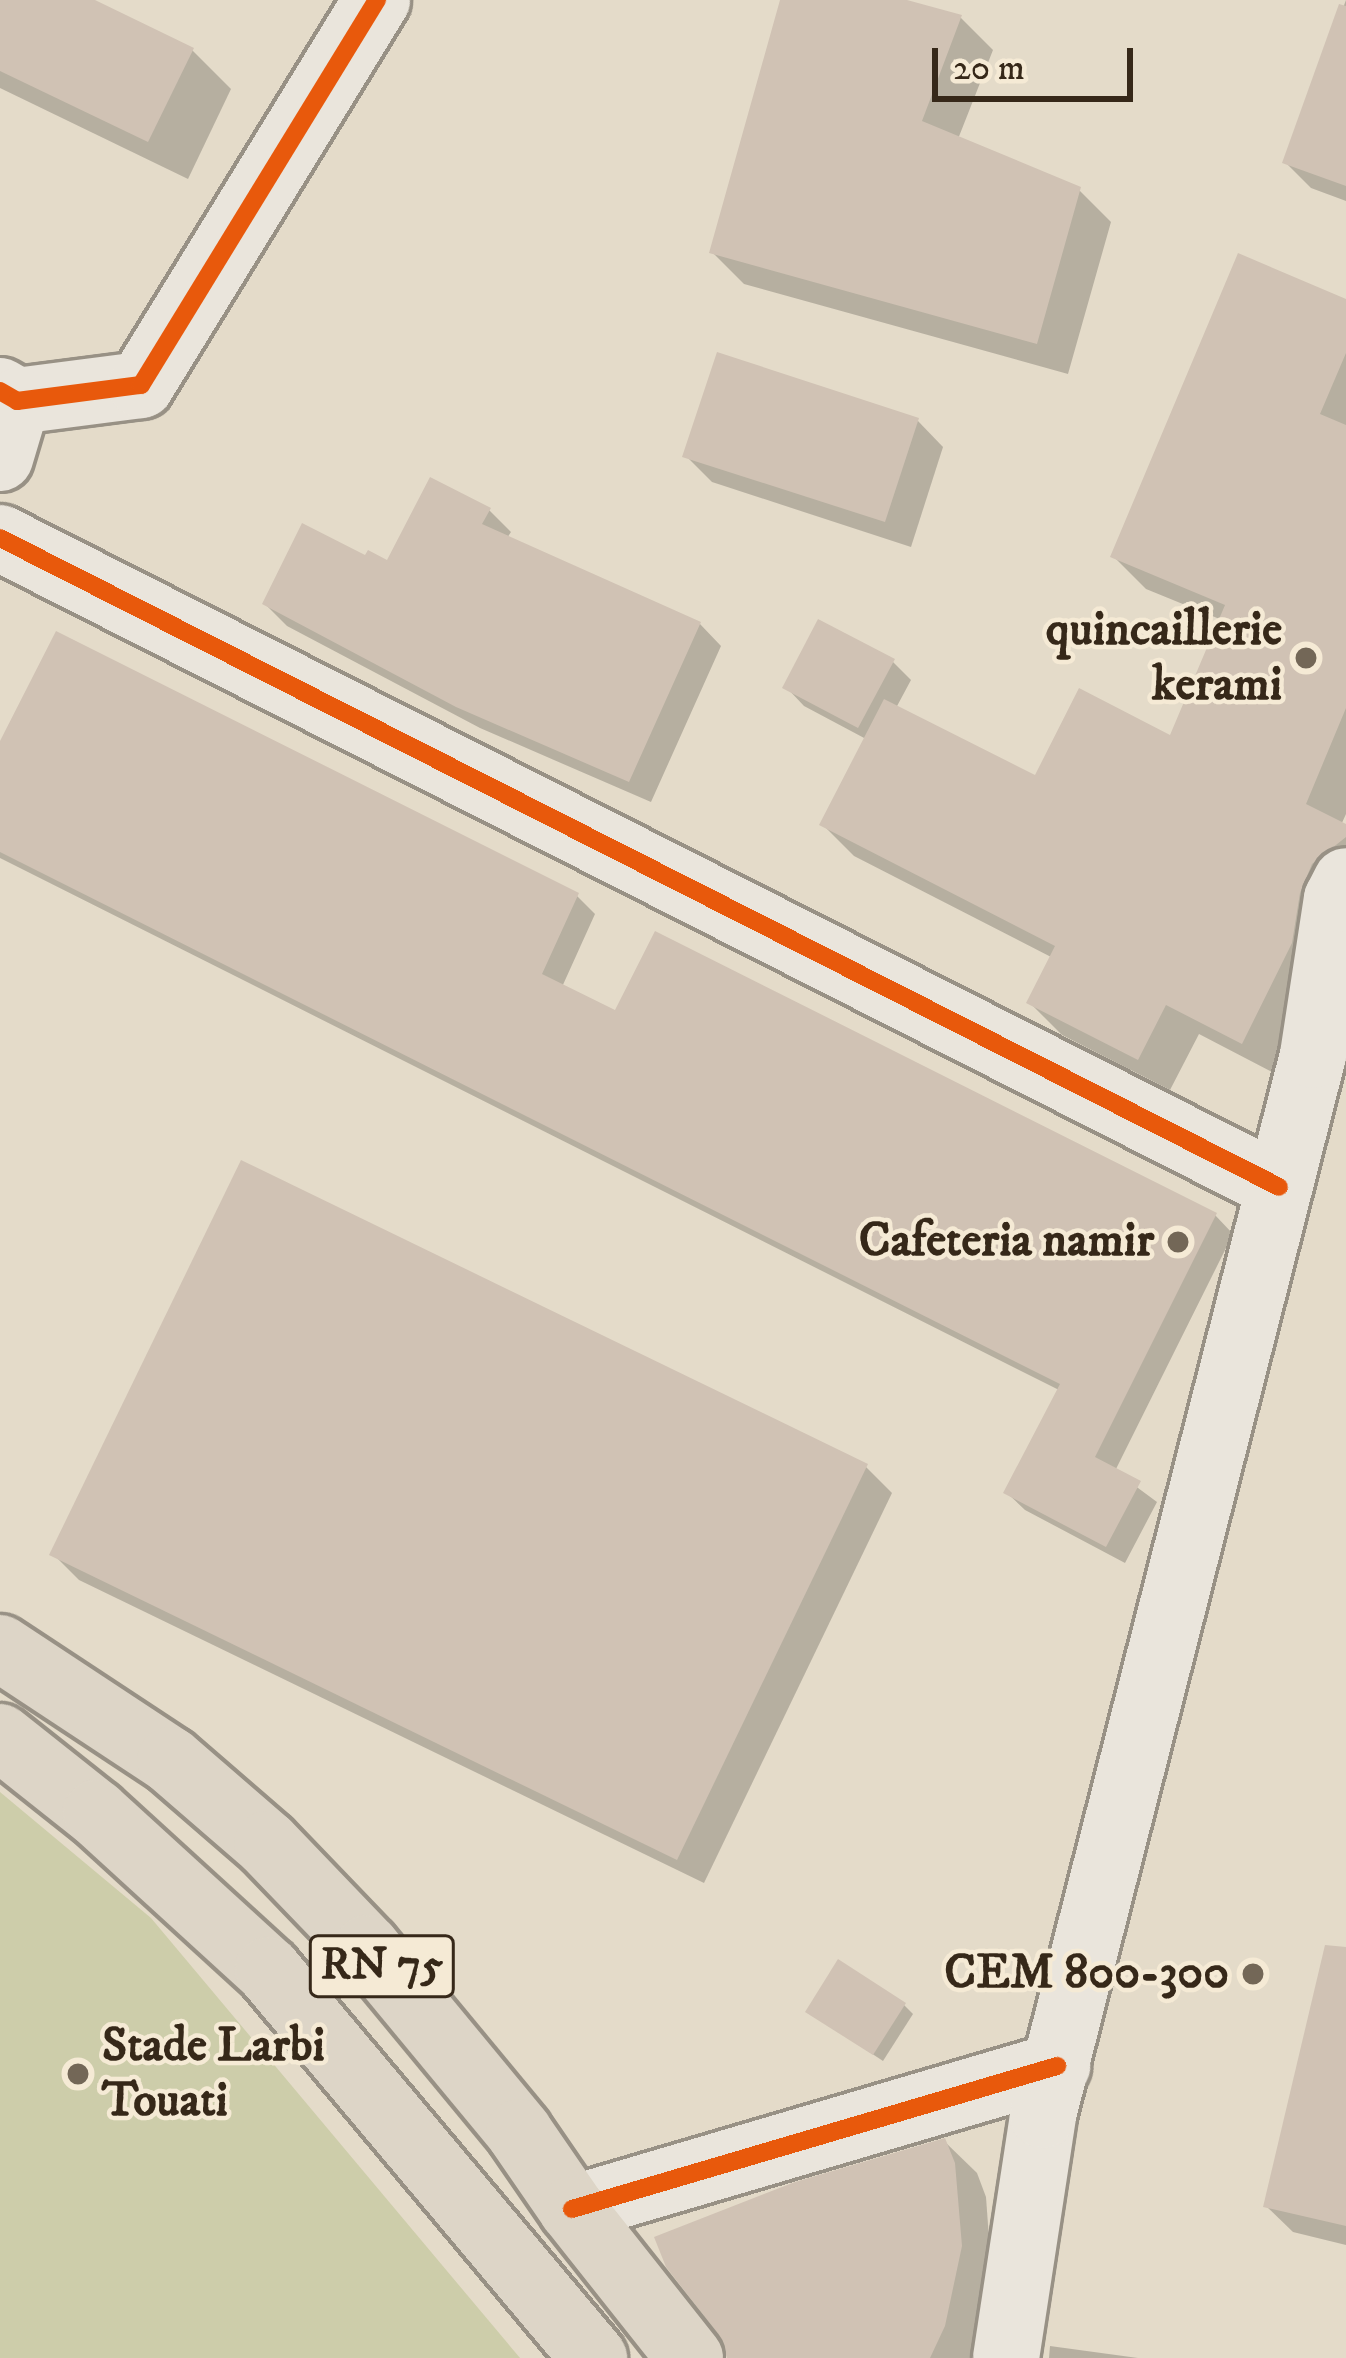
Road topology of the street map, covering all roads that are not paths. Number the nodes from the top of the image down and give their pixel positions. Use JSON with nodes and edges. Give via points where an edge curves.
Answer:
{"nodes":[{"id":1,"x":377,"y":0,"type":"edge"},
{"id":2,"x":6,"y":417,"type":"edge"},
{"id":3,"x":0,"y":538,"type":"edge"},
{"id":4,"x":1343,"y":894,"type":"edge"},
{"id":5,"x":1279,"y":1186,"type":"junction"},
{"id":6,"x":0,"y":1648,"type":"edge"},
{"id":7,"x":0,"y":1737,"type":"edge"},
{"id":8,"x":1057,"y":2066,"type":"junction"},
{"id":9,"x":572,"y":2209,"type":"junction"},
{"id":10,"x":594,"y":2358,"type":"edge"},
{"id":11,"x":690,"y":2358,"type":"edge"},
{"id":12,"x":1006,"y":2358,"type":"edge"}],
"edges":[{"from":1,"to":2,"type":"street","via":[[141,385]]},
{"from":3,"to":5,"type":"street"},
{"from":4,"to":5,"type":"street"},
{"from":5,"to":8,"type":"street"},
{"from":6,"to":9,"type":"main road","number":"RN 75","via":[[170,1760],[267,1844],[367,1948]]},
{"from":7,"to":10,"type":"main road","number":"RN 75","via":[[268,1970]]},
{"from":8,"to":9,"type":"street"},
{"from":8,"to":12,"type":"street"},
{"from":9,"to":11,"type":"main road","number":"RN 75"}]}
